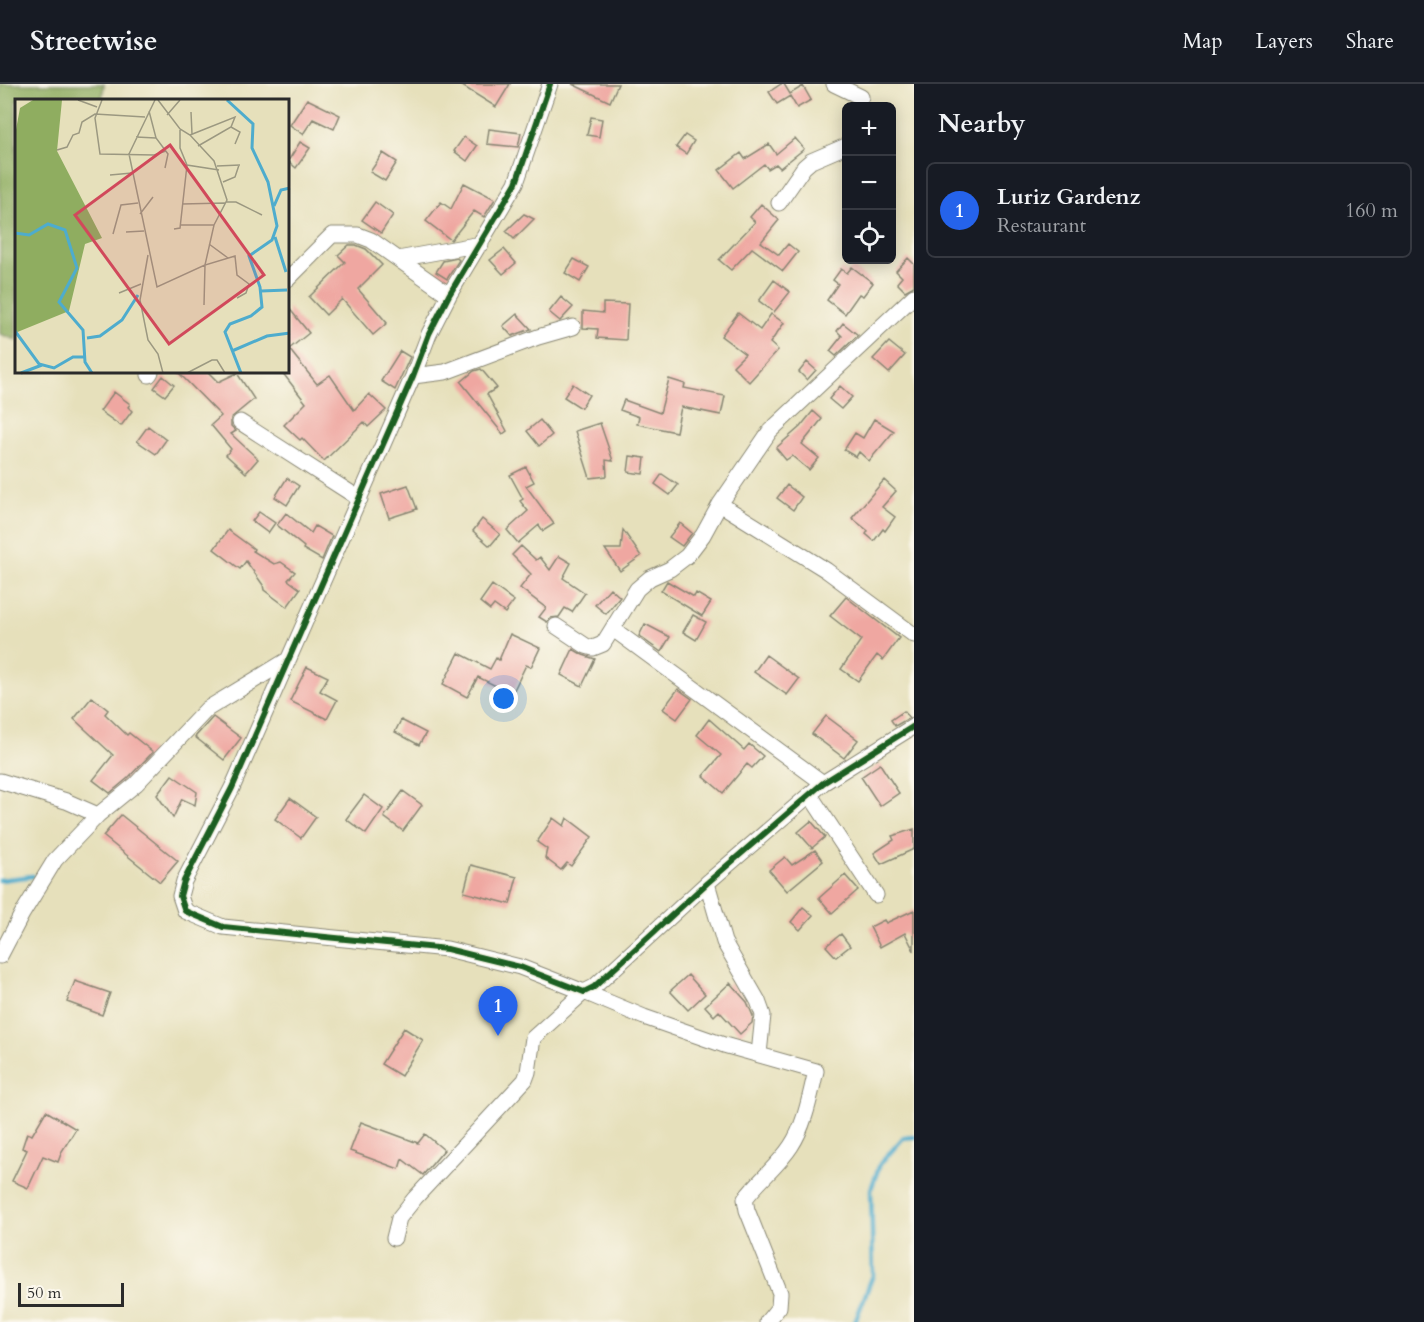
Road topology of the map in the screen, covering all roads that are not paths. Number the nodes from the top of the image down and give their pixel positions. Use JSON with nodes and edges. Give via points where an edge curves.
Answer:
{"nodes":[{"id":1,"x":550,"y":84,"type":"edge"},
{"id":2,"x":834,"y":84,"type":"edge"},
{"id":3,"x":862,"y":96,"type":"edge"},
{"id":4,"x":842,"y":148,"type":"edge"},
{"id":5,"x":779,"y":203,"type":"dead end"},
{"id":6,"x":481,"y":244,"type":"junction"},
{"id":7,"x":398,"y":258,"type":"junction"},
{"id":8,"x":290,"y":277,"type":"edge"},
{"id":9,"x":449,"y":295,"type":"junction"},
{"id":10,"x":914,"y":296,"type":"edge"},
{"id":11,"x":573,"y":327,"type":"dead end"},
{"id":12,"x":413,"y":376,"type":"junction"},
{"id":13,"x":240,"y":422,"type":"dead end"},
{"id":14,"x":360,"y":499,"type":"junction"},
{"id":15,"x":720,"y":504,"type":"junction"},
{"id":16,"x":556,"y":626,"type":"dead end"},
{"id":17,"x":613,"y":629,"type":"junction"},
{"id":18,"x":914,"y":634,"type":"edge"},
{"id":19,"x":286,"y":661,"type":"junction"},
{"id":20,"x":914,"y":726,"type":"edge"},
{"id":21,"x":0,"y":781,"type":"edge"},
{"id":22,"x":823,"y":783,"type":"junction"},
{"id":23,"x":810,"y":795,"type":"junction"},
{"id":24,"x":98,"y":815,"type":"junction"},
{"id":25,"x":707,"y":883,"type":"junction"},
{"id":26,"x":876,"y":895,"type":"dead end"},
{"id":27,"x":0,"y":956,"type":"edge"},
{"id":28,"x":584,"y":992,"type":"junction"},
{"id":29,"x":759,"y":1054,"type":"junction"},
{"id":30,"x":394,"y":1238,"type":"dead end"},
{"id":31,"x":767,"y":1322,"type":"edge"}],
"edges":[{"from":1,"to":6,"type":"street","via":[[516,183]]},
{"from":2,"to":3,"type":"street"},
{"from":4,"to":5,"type":"street","via":[[804,167]]},
{"from":6,"to":7,"type":"street"},
{"from":6,"to":9,"type":"street"},
{"from":7,"to":8,"type":"street","via":[[358,235],[332,235]]},
{"from":7,"to":9,"type":"street"},
{"from":9,"to":12,"type":"street"},
{"from":10,"to":15,"type":"street","via":[[770,430]]},
{"from":11,"to":12,"type":"street","via":[[445,372]]},
{"from":12,"to":14,"type":"street"},
{"from":13,"to":14,"type":"street"},
{"from":14,"to":19,"type":"street"},
{"from":15,"to":17,"type":"street","via":[[687,556],[637,589]]},
{"from":15,"to":18,"type":"street","via":[[826,570]]},
{"from":16,"to":17,"type":"street","via":[[593,648],[603,645]]},
{"from":17,"to":22,"type":"street"},
{"from":19,"to":24,"type":"street","via":[[207,709],[136,784]]},
{"from":19,"to":28,"type":"street","via":[[232,788],[184,881],[180,896],[185,911],[223,927],[447,949],[520,967]]},
{"from":20,"to":22,"type":"street"},
{"from":21,"to":24,"type":"street"},
{"from":22,"to":23,"type":"street"},
{"from":23,"to":25,"type":"street"},
{"from":23,"to":26,"type":"street"},
{"from":24,"to":27,"type":"street","via":[[55,860]]},
{"from":25,"to":28,"type":"street"},
{"from":25,"to":29,"type":"street","via":[[724,942],[763,1015]]},
{"from":28,"to":29,"type":"street","via":[[654,1021]]},
{"from":28,"to":30,"type":"street","via":[[540,1030],[534,1038],[525,1080],[415,1198],[399,1218]]},
{"from":29,"to":31,"type":"street","via":[[816,1071],[807,1109],[792,1144],[745,1199],[780,1293],[779,1307]]}]}
